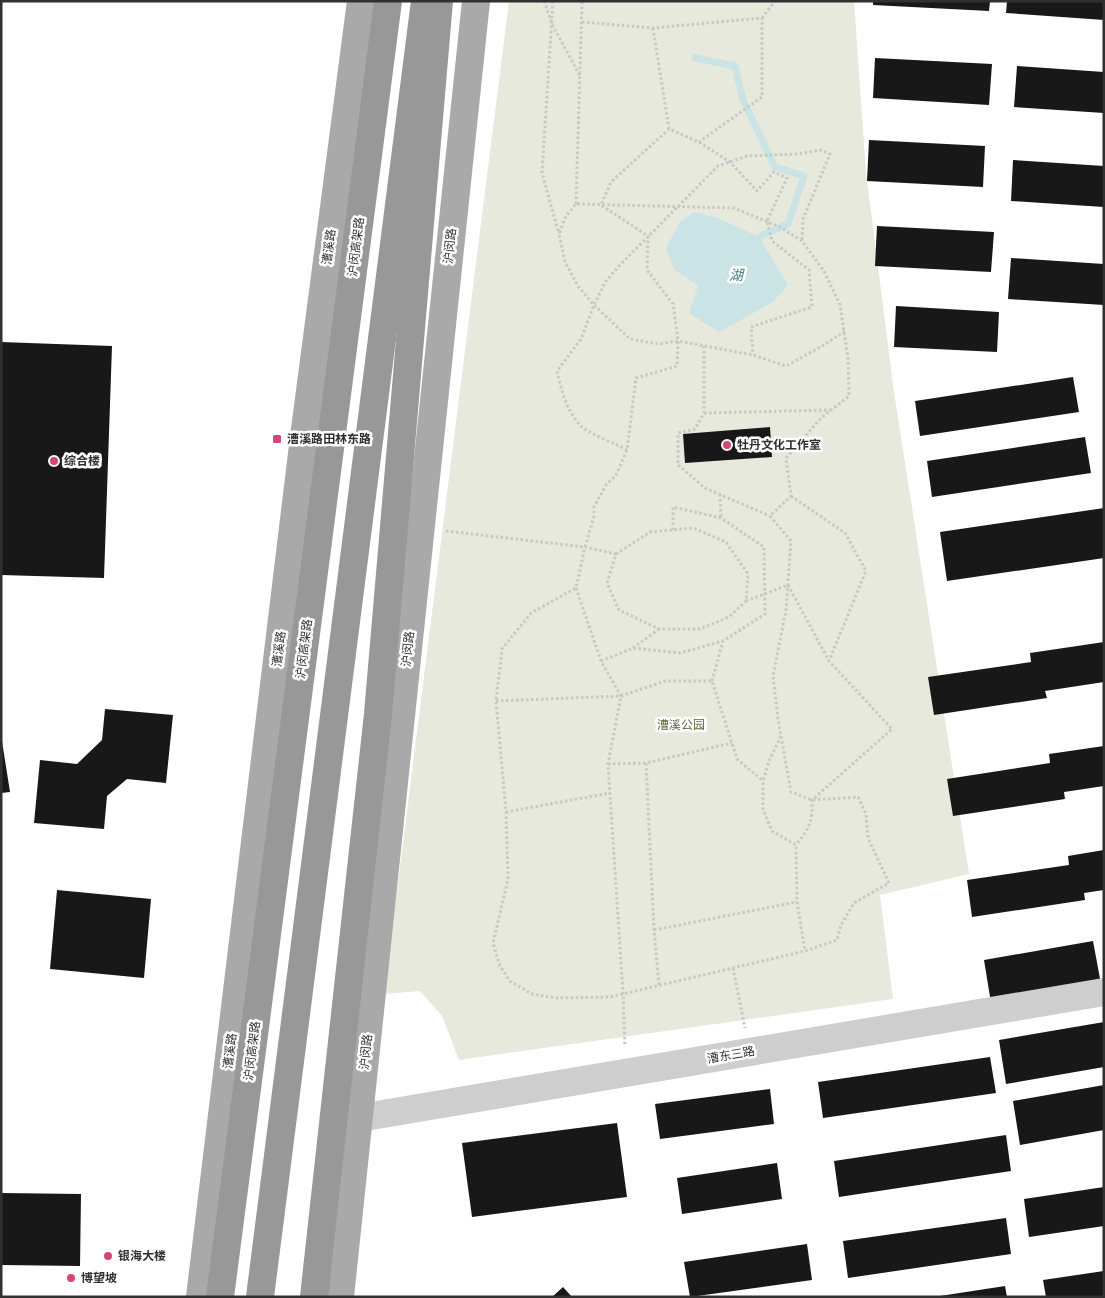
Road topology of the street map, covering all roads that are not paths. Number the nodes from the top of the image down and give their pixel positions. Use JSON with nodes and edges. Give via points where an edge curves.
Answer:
{"nodes":[{"id":1,"x":361,"y":1,"type":"edge"},
{"id":2,"x":388,"y":1,"type":"edge"},
{"id":3,"x":425,"y":1,"type":"edge"},
{"id":4,"x":439,"y":1,"type":"edge"},
{"id":5,"x":446,"y":1,"type":"edge"},
{"id":6,"x":476,"y":1,"type":"edge"},
{"id":7,"x":1104,"y":992,"type":"edge"},
{"id":8,"x":359,"y":1118,"type":"junction"},
{"id":9,"x":200,"y":1297,"type":"edge"},
{"id":10,"x":220,"y":1297,"type":"edge"},
{"id":11,"x":260,"y":1297,"type":"edge"},
{"id":12,"x":301,"y":1297,"type":"edge"},
{"id":13,"x":314,"y":1297,"type":"edge"},
{"id":14,"x":340,"y":1297,"type":"edge"}],
"edges":[{"from":1,"to":9,"type":"main road","name":"漕溪路","via":[[304,437]]},
{"from":2,"to":10,"type":"highway","name":"沪闵高架路"},
{"from":3,"to":11,"type":"highway"},
{"from":4,"to":13,"type":"highway","bridge":true,"via":[[378,714]]},
{"from":5,"to":12,"type":"main road"},
{"from":6,"to":8,"type":"main road","name":"沪闵路"},
{"from":7,"to":8,"type":"street","name":"漕东三路"},
{"from":8,"to":14,"type":"main road","name":"沪闵路"}]}
